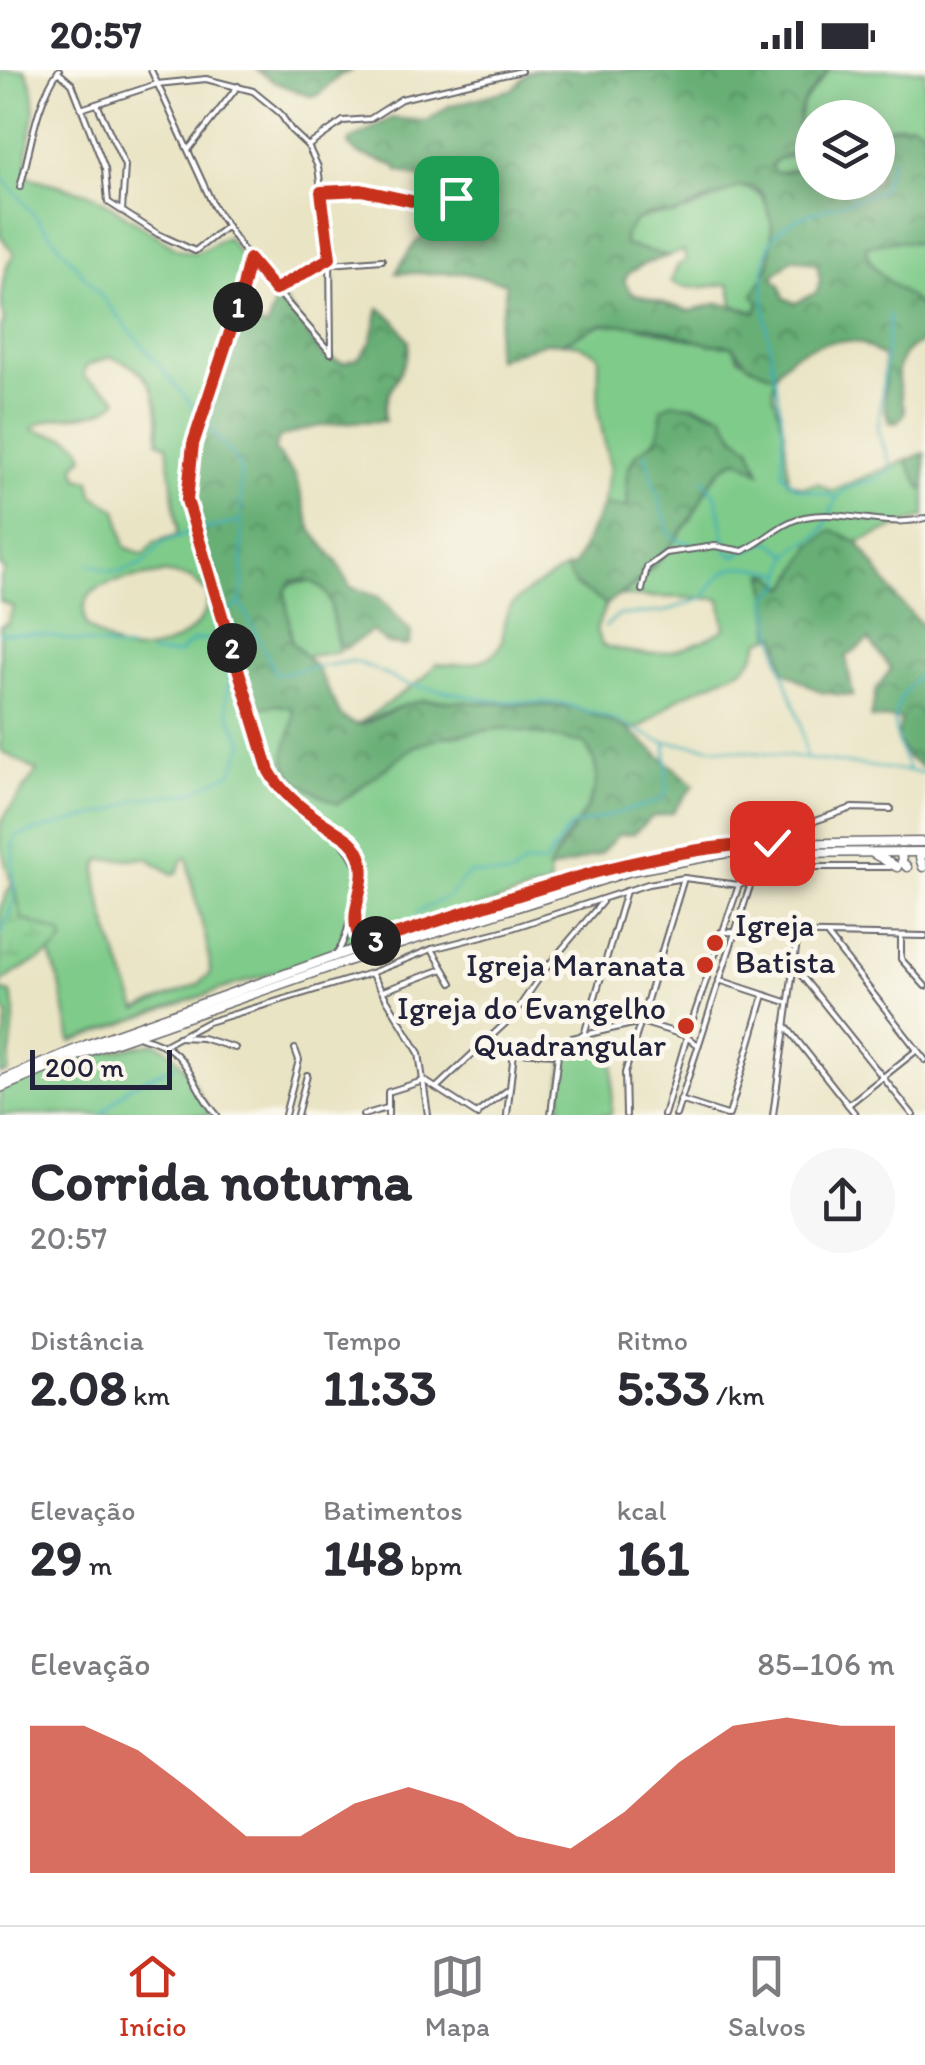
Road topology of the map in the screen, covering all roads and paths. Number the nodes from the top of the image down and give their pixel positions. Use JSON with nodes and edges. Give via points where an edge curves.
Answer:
{"nodes":[{"id":1,"x":151,"y":70,"type":"edge"},
{"id":2,"x":58,"y":71,"type":"edge"},
{"id":3,"x":522,"y":71,"type":"edge"},
{"id":4,"x":157,"y":84,"type":"junction"},
{"id":5,"x":238,"y":86,"type":"junction"},
{"id":6,"x":97,"y":104,"type":"junction"},
{"id":7,"x":81,"y":109,"type":"junction"},
{"id":8,"x":308,"y":146,"type":"junction"},
{"id":9,"x":190,"y":150,"type":"junction"},
{"id":10,"x":20,"y":188,"type":"dead end"},
{"id":11,"x":321,"y":192,"type":"junction"},
{"id":12,"x":456,"y":198,"type":"dead end"},
{"id":13,"x":122,"y":211,"type":"junction"},
{"id":14,"x":227,"y":226,"type":"junction"},
{"id":15,"x":249,"y":259,"type":"junction"},
{"id":16,"x":382,"y":260,"type":"dead end"},
{"id":17,"x":330,"y":261,"type":"junction"},
{"id":18,"x":275,"y":290,"type":"junction"},
{"id":19,"x":925,"y":518,"type":"edge"},
{"id":20,"x":642,"y":590,"type":"dead end"},
{"id":21,"x":891,"y":809,"type":"dead end"},
{"id":22,"x":330,"y":828,"type":"junction"},
{"id":23,"x":921,"y":842,"type":"edge"},
{"id":24,"x":772,"y":843,"type":"junction"},
{"id":25,"x":870,"y":852,"type":"junction"},
{"id":26,"x":901,"y":852,"type":"junction"},
{"id":27,"x":925,"y":852,"type":"edge"},
{"id":28,"x":902,"y":867,"type":"junction"},
{"id":29,"x":924,"y":867,"type":"edge"},
{"id":30,"x":684,"y":878,"type":"junction"},
{"id":31,"x":751,"y":883,"type":"junction"},
{"id":32,"x":739,"y":885,"type":"junction"},
{"id":33,"x":626,"y":891,"type":"junction"},
{"id":34,"x":603,"y":900,"type":"junction"},
{"id":35,"x":722,"y":932,"type":"junction"},
{"id":36,"x":734,"y":932,"type":"junction"},
{"id":37,"x":798,"y":934,"type":"junction"},
{"id":38,"x":828,"y":936,"type":"junction"},
{"id":39,"x":901,"y":936,"type":"junction"},
{"id":40,"x":925,"y":936,"type":"edge"},
{"id":41,"x":372,"y":942,"type":"junction"},
{"id":42,"x":432,"y":949,"type":"junction"},
{"id":43,"x":334,"y":957,"type":"junction"},
{"id":44,"x":793,"y":965,"type":"junction"},
{"id":45,"x":444,"y":969,"type":"junction"},
{"id":46,"x":371,"y":972,"type":"junction"},
{"id":47,"x":720,"y":980,"type":"junction"},
{"id":48,"x":452,"y":982,"type":"dead end"},
{"id":49,"x":925,"y":986,"type":"edge"},
{"id":50,"x":383,"y":991,"type":"junction"},
{"id":51,"x":764,"y":995,"type":"junction"},
{"id":52,"x":788,"y":1002,"type":"junction"},
{"id":53,"x":641,"y":1022,"type":"junction"},
{"id":54,"x":785,"y":1024,"type":"junction"},
{"id":55,"x":164,"y":1025,"type":"junction"},
{"id":56,"x":584,"y":1035,"type":"junction"},
{"id":57,"x":134,"y":1036,"type":"junction"},
{"id":58,"x":686,"y":1036,"type":"junction"},
{"id":59,"x":701,"y":1036,"type":"junction"},
{"id":60,"x":174,"y":1038,"type":"junction"},
{"id":61,"x":165,"y":1043,"type":"junction"},
{"id":62,"x":698,"y":1043,"type":"junction"},
{"id":63,"x":234,"y":1048,"type":"dead end"},
{"id":64,"x":294,"y":1049,"type":"dead end"},
{"id":65,"x":917,"y":1050,"type":"junction"},
{"id":66,"x":558,"y":1054,"type":"junction"},
{"id":67,"x":925,"y":1060,"type":"edge"},
{"id":68,"x":306,"y":1076,"type":"dead end"},
{"id":69,"x":883,"y":1076,"type":"junction"},
{"id":70,"x":425,"y":1080,"type":"junction"},
{"id":71,"x":0,"y":1084,"type":"edge"},
{"id":72,"x":436,"y":1088,"type":"junction"},
{"id":73,"x":509,"y":1089,"type":"junction"},
{"id":74,"x":680,"y":1100,"type":"junction"},
{"id":75,"x":848,"y":1105,"type":"junction"},
{"id":76,"x":388,"y":1112,"type":"edge"},
{"id":77,"x":478,"y":1114,"type":"edge"},
{"id":78,"x":217,"y":1115,"type":"edge"},
{"id":79,"x":285,"y":1115,"type":"edge"},
{"id":80,"x":297,"y":1115,"type":"edge"},
{"id":81,"x":363,"y":1115,"type":"edge"},
{"id":82,"x":428,"y":1115,"type":"edge"},
{"id":83,"x":507,"y":1115,"type":"edge"},
{"id":84,"x":552,"y":1115,"type":"edge"},
{"id":85,"x":626,"y":1115,"type":"edge"},
{"id":86,"x":664,"y":1115,"type":"edge"},
{"id":87,"x":676,"y":1115,"type":"edge"},
{"id":88,"x":728,"y":1115,"type":"edge"},
{"id":89,"x":773,"y":1115,"type":"edge"},
{"id":90,"x":856,"y":1115,"type":"edge"},
{"id":91,"x":912,"y":1115,"type":"edge"}],
"edges":[{"from":1,"to":4,"type":"street"},
{"from":2,"to":7,"type":"street","via":[[72,84]]},
{"from":2,"to":10,"type":"street","via":[[37,111]]},
{"from":3,"to":8,"type":"street","via":[[401,100],[370,119],[343,120]]},
{"from":4,"to":5,"type":"street","via":[[206,79]]},
{"from":4,"to":6,"type":"street"},
{"from":4,"to":9,"type":"street"},
{"from":5,"to":8,"type":"street","via":[[280,112]]},
{"from":5,"to":9,"type":"street"},
{"from":6,"to":7,"type":"street"},
{"from":6,"to":13,"type":"street","via":[[125,166]]},
{"from":7,"to":13,"type":"street","via":[[105,170],[108,202]]},
{"from":8,"to":11,"type":"street"},
{"from":9,"to":14,"type":"street"},
{"from":11,"to":12,"type":"street","via":[[361,190],[416,202]]},
{"from":11,"to":17,"type":"street"},
{"from":13,"to":14,"type":"street","via":[[195,251]]},
{"from":14,"to":15,"type":"street"},
{"from":15,"to":18,"type":"street"},
{"from":15,"to":22,"type":"street","via":[[193,444],[187,500],[269,771],[284,792]]},
{"from":16,"to":17,"type":"street"},
{"from":17,"to":18,"type":"street"},
{"from":17,"to":18,"type":"street","via":[[332,353]]},
{"from":19,"to":20,"type":"street","via":[[806,516],[743,551],[716,546],[666,552],[647,567]]},
{"from":21,"to":24,"type":"street","via":[[852,808],[783,832]]},
{"from":22,"to":41,"type":"street","via":[[360,854],[354,924]]},
{"from":22,"to":43,"type":"street","via":[[357,872],[345,938]]},
{"from":23,"to":24,"type":"main road"},
{"from":23,"to":26,"type":"main road"},
{"from":24,"to":41,"type":"main road","via":[[651,859]]},
{"from":25,"to":26,"type":"main road"},
{"from":25,"to":28,"type":"main road"},
{"from":25,"to":55,"type":"main road","via":[[727,853],[632,871]]},
{"from":26,"to":27,"type":"main road"},
{"from":26,"to":28,"type":"main road"},
{"from":27,"to":29,"type":"main road"},
{"from":28,"to":29,"type":"street"},
{"from":28,"to":31,"type":"street","via":[[800,867]]},
{"from":30,"to":32,"type":"street"},
{"from":30,"to":33,"type":"street"},
{"from":30,"to":53,"type":"street"},
{"from":31,"to":32,"type":"street"},
{"from":31,"to":36,"type":"street"},
{"from":32,"to":35,"type":"street"},
{"from":33,"to":34,"type":"street"},
{"from":33,"to":56,"type":"street"},
{"from":34,"to":42,"type":"street"},
{"from":34,"to":72,"type":"street","via":[[513,1016]]},
{"from":35,"to":36,"type":"street"},
{"from":35,"to":58,"type":"street"},
{"from":36,"to":37,"type":"street"},
{"from":36,"to":47,"type":"street"},
{"from":37,"to":38,"type":"street"},
{"from":37,"to":44,"type":"street"},
{"from":38,"to":39,"type":"street"},
{"from":38,"to":65,"type":"street"},
{"from":39,"to":40,"type":"street"},
{"from":39,"to":49,"type":"street","via":[[901,959]]},
{"from":41,"to":43,"type":"main road"},
{"from":42,"to":45,"type":"street"},
{"from":42,"to":46,"type":"street"},
{"from":43,"to":71,"type":"main road","via":[[86,1045]]},
{"from":44,"to":52,"type":"street"},
{"from":44,"to":69,"type":"street"},
{"from":45,"to":48,"type":"street"},
{"from":45,"to":50,"type":"street"},
{"from":46,"to":50,"type":"street"},
{"from":46,"to":60,"type":"street"},
{"from":47,"to":51,"type":"street"},
{"from":47,"to":59,"type":"street"},
{"from":50,"to":70,"type":"street","via":[[415,1043]]},
{"from":51,"to":52,"type":"street"},
{"from":51,"to":88,"type":"street"},
{"from":52,"to":54,"type":"street"},
{"from":53,"to":56,"type":"street"},
{"from":53,"to":58,"type":"street"},
{"from":53,"to":85,"type":"street","via":[[625,1073]]},
{"from":54,"to":75,"type":"street"},
{"from":54,"to":89,"type":"street"},
{"from":55,"to":57,"type":"main road"},
{"from":55,"to":61,"type":"street"},
{"from":56,"to":66,"type":"street"},
{"from":57,"to":61,"type":"street"},
{"from":57,"to":71,"type":"main road"},
{"from":58,"to":59,"type":"street"},
{"from":58,"to":62,"type":"street"},
{"from":58,"to":86,"type":"street"},
{"from":59,"to":62,"type":"street"},
{"from":60,"to":61,"type":"street"},
{"from":60,"to":63,"type":"street"},
{"from":61,"to":78,"type":"street"},
{"from":62,"to":74,"type":"street"},
{"from":64,"to":79,"type":"street","via":[[299,1060]]},
{"from":65,"to":67,"type":"street"},
{"from":65,"to":69,"type":"street"},
{"from":66,"to":73,"type":"street","via":[[514,1052]]},
{"from":66,"to":84,"type":"street"},
{"from":68,"to":80,"type":"street"},
{"from":69,"to":75,"type":"street"},
{"from":69,"to":91,"type":"street"},
{"from":70,"to":72,"type":"street"},
{"from":70,"to":76,"type":"street","via":[[388,1092]]},
{"from":70,"to":82,"type":"street"},
{"from":72,"to":77,"type":"street"},
{"from":73,"to":77,"type":"street"},
{"from":73,"to":83,"type":"street"},
{"from":74,"to":87,"type":"street"},
{"from":74,"to":88,"type":"street"},
{"from":75,"to":90,"type":"street"},
{"from":76,"to":81,"type":"street"}]}
